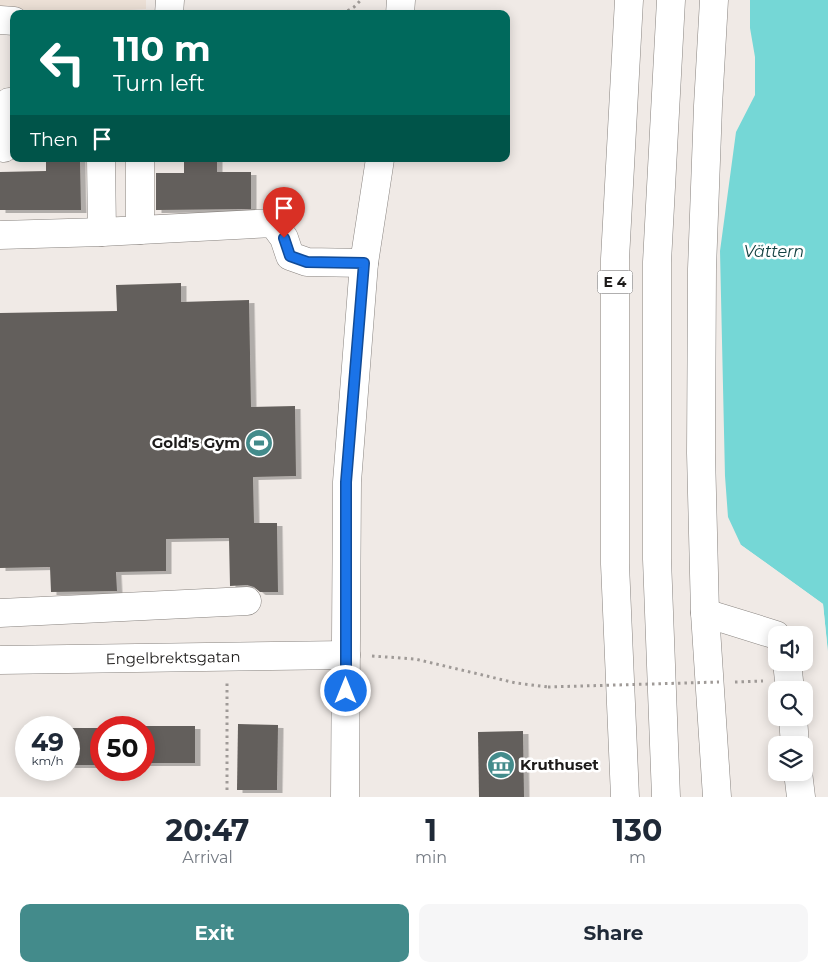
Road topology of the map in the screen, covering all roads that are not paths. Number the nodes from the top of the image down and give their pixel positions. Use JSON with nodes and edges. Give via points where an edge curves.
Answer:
{"nodes":[{"id":1,"x":629,"y":0,"type":"edge"},
{"id":2,"x":671,"y":0,"type":"edge"},
{"id":3,"x":714,"y":0,"type":"edge"},
{"id":4,"x":10,"y":102,"type":"edge"},
{"id":5,"x":4,"y":148,"type":"dead end"},
{"id":6,"x":101,"y":162,"type":"edge"},
{"id":7,"x":140,"y":162,"type":"edge"},
{"id":8,"x":380,"y":162,"type":"edge"},
{"id":9,"x":140,"y":230,"type":"junction"},
{"id":10,"x":102,"y":232,"type":"junction"},
{"id":11,"x":0,"y":236,"type":"edge"},
{"id":12,"x":364,"y":263,"type":"junction"},
{"id":13,"x":247,"y":600,"type":"dead end"},
{"id":14,"x":0,"y":613,"type":"edge"},
{"id":15,"x":705,"y":613,"type":"junction"},
{"id":16,"x":768,"y":633,"type":"edge"},
{"id":17,"x":357,"y":656,"type":"junction"},
{"id":18,"x":0,"y":660,"type":"edge"},
{"id":19,"x":799,"y":781,"type":"edge"},
{"id":20,"x":344,"y":797,"type":"edge"},
{"id":21,"x":625,"y":797,"type":"edge"},
{"id":22,"x":666,"y":797,"type":"edge"},
{"id":23,"x":717,"y":797,"type":"edge"},
{"id":24,"x":800,"y":797,"type":"edge"}],
"edges":[{"from":1,"to":21,"type":"main road","number":"E 4","via":[[615,259],[615,564]]},
{"from":2,"to":22,"type":"main road","via":[[657,262],[657,559]]},
{"from":3,"to":15,"type":"main road","via":[[702,268],[701,452]]},
{"from":4,"to":5,"type":"main road"},
{"from":6,"to":10,"type":"main road"},
{"from":7,"to":9,"type":"main road"},
{"from":8,"to":12,"type":"main road"},
{"from":9,"to":10,"type":"main road"},
{"from":9,"to":12,"type":"main road","via":[[273,223],[284,238],[290,256],[307,262]]},
{"from":10,"to":11,"type":"main road"},
{"from":12,"to":17,"type":"main road","via":[[346,482]]},
{"from":13,"to":14,"type":"main road"},
{"from":15,"to":16,"type":"main road"},
{"from":15,"to":23,"type":"main road"},
{"from":17,"to":18,"type":"main road","name":"Engelbrektsgatan"},
{"from":17,"to":20,"type":"main road"},
{"from":19,"to":24,"type":"main road"}]}
